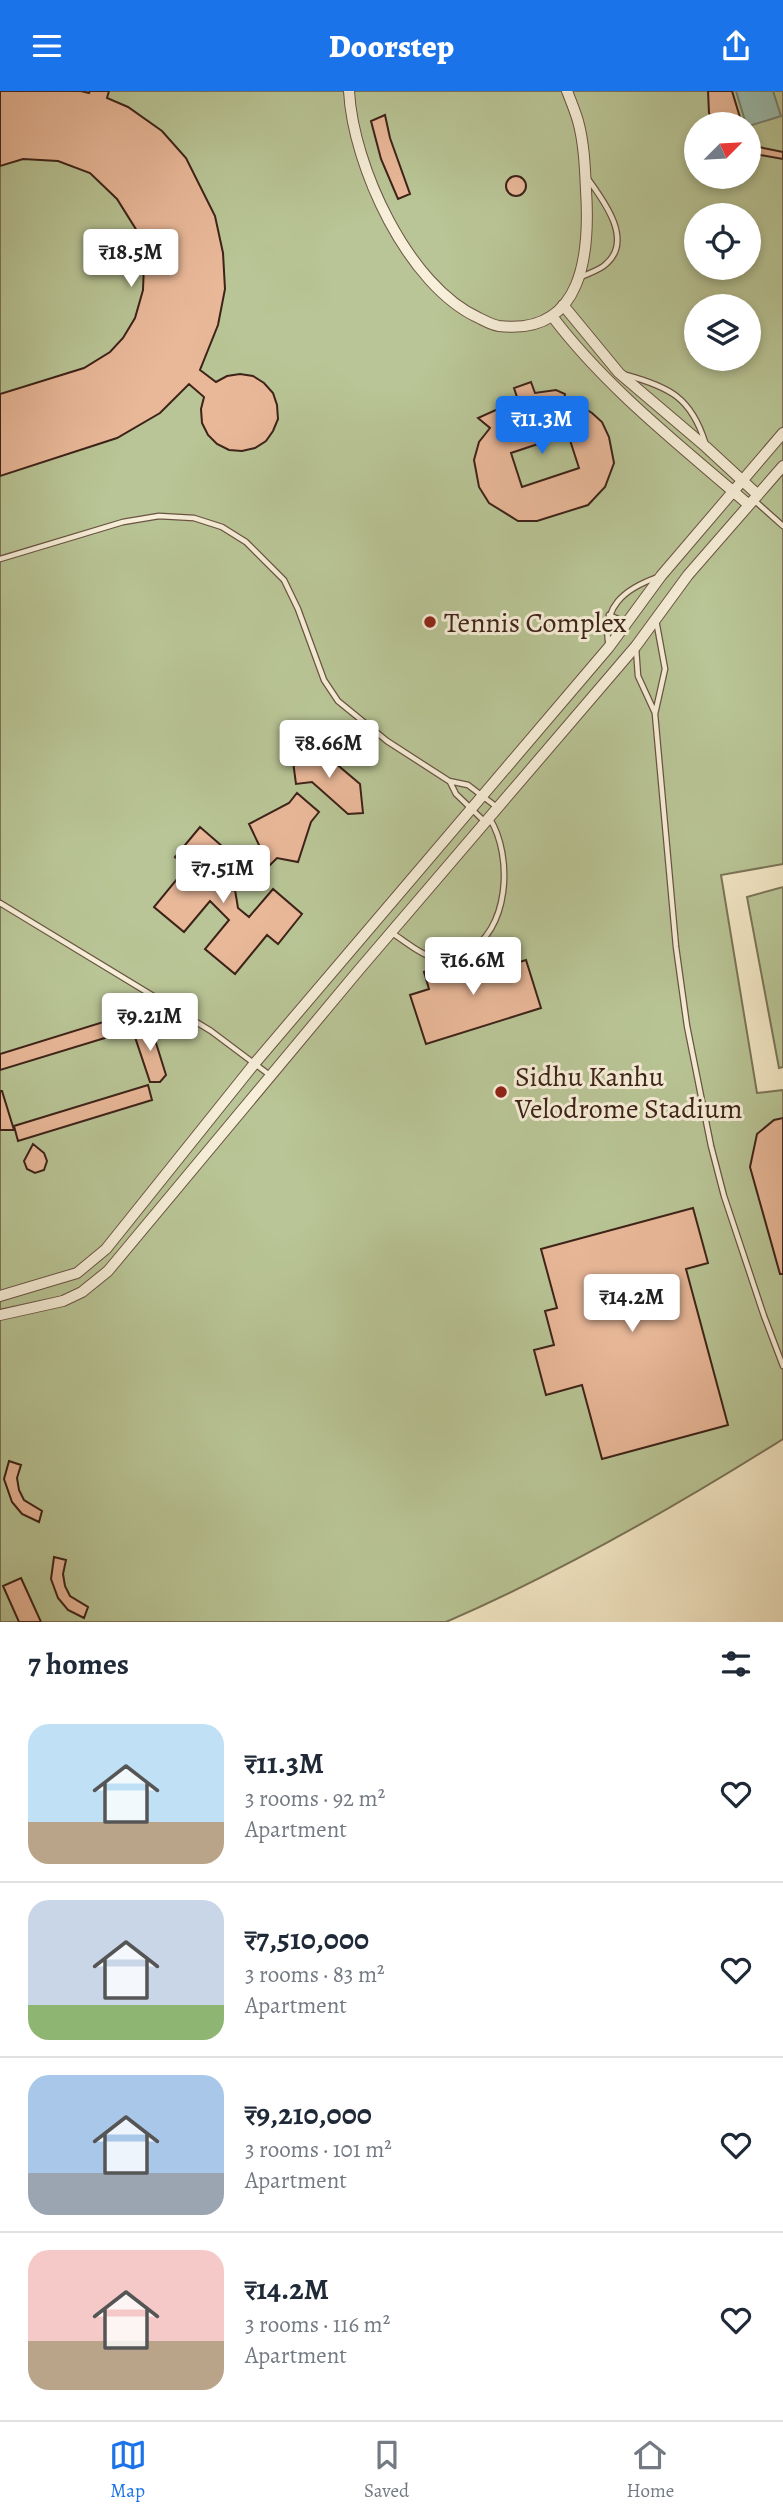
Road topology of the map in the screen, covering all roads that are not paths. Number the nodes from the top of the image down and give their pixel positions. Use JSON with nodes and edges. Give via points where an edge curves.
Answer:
{"nodes":[{"id":1,"x":349,"y":91,"type":"edge"},
{"id":2,"x":567,"y":91,"type":"edge"},
{"id":3,"x":585,"y":175,"type":"junction"},
{"id":4,"x":578,"y":279,"type":"junction"},
{"id":5,"x":563,"y":305,"type":"junction"},
{"id":6,"x":552,"y":316,"type":"junction"},
{"id":7,"x":619,"y":373,"type":"junction"},
{"id":8,"x":783,"y":433,"type":"edge"},
{"id":9,"x":706,"y":447,"type":"junction"},
{"id":10,"x":783,"y":466,"type":"edge"},
{"id":11,"x":743,"y":481,"type":"junction"},
{"id":12,"x":733,"y":491,"type":"junction"},
{"id":13,"x":754,"y":500,"type":"junction"},
{"id":14,"x":783,"y":526,"type":"edge"},
{"id":15,"x":0,"y":559,"type":"edge"},
{"id":16,"x":661,"y":576,"type":"junction"},
{"id":17,"x":609,"y":615,"type":"junction"},
{"id":18,"x":656,"y":619,"type":"junction"},
{"id":19,"x":627,"y":623,"type":"junction"},
{"id":20,"x":636,"y":646,"type":"junction"},
{"id":21,"x":609,"y":647,"type":"junction"},
{"id":22,"x":655,"y":714,"type":"junction"},
{"id":23,"x":449,"y":781,"type":"junction"},
{"id":24,"x":483,"y":797,"type":"junction"},
{"id":25,"x":498,"y":808,"type":"junction"},
{"id":26,"x":472,"y":810,"type":"junction"},
{"id":27,"x":488,"y":820,"type":"junction"},
{"id":28,"x":0,"y":903,"type":"edge"},
{"id":29,"x":391,"y":933,"type":"junction"},
{"id":30,"x":256,"y":1063,"type":"junction"},
{"id":31,"x":271,"y":1076,"type":"junction"},
{"id":32,"x":0,"y":1296,"type":"edge"},
{"id":33,"x":0,"y":1315,"type":"edge"},
{"id":34,"x":783,"y":1367,"type":"edge"}],
"edges":[{"from":1,"to":6,"type":"street","via":[[376,196],[431,283],[465,312],[496,325],[519,326]]},
{"from":2,"to":3,"type":"street","via":[[579,123]]},
{"from":3,"to":4,"type":"street","via":[[587,229]]},
{"from":3,"to":4,"type":"lane","via":[[611,215],[616,248],[607,264]]},
{"from":4,"to":5,"type":"street"},
{"from":5,"to":6,"type":"street"},
{"from":5,"to":7,"type":"street"},
{"from":6,"to":12,"type":"street","via":[[613,386]]},
{"from":7,"to":9,"type":"street"},
{"from":7,"to":9,"type":"lane","via":[[662,387],[688,407],[698,419]]},
{"from":8,"to":11,"type":"street"},
{"from":9,"to":11,"type":"street"},
{"from":10,"to":13,"type":"street"},
{"from":11,"to":12,"type":"street"},
{"from":11,"to":13,"type":"street"},
{"from":12,"to":13,"type":"street"},
{"from":12,"to":16,"type":"street"},
{"from":13,"to":14,"type":"lane"},
{"from":13,"to":18,"type":"street"},
{"from":15,"to":23,"type":"lane","via":[[123,522],[159,516],[194,518],[222,527],[246,542],[284,580],[324,680],[338,701],[387,741]]},
{"from":16,"to":17,"type":"lane","via":[[634,587],[615,603]]},
{"from":16,"to":19,"type":"street"},
{"from":17,"to":19,"type":"lane"},
{"from":17,"to":21,"type":"lane"},
{"from":18,"to":20,"type":"street"},
{"from":18,"to":22,"type":"lane","via":[[665,669]]},
{"from":19,"to":21,"type":"street"},
{"from":20,"to":22,"type":"lane","via":[[638,676]]},
{"from":20,"to":25,"type":"street"},
{"from":21,"to":24,"type":"street"},
{"from":22,"to":34,"type":"lane","via":[[676,947],[694,1065],[724,1196]]},
{"from":23,"to":24,"type":"lane","via":[[468,785]]},
{"from":23,"to":26,"type":"lane"},
{"from":24,"to":25,"type":"lane"},
{"from":24,"to":26,"type":"street"},
{"from":25,"to":27,"type":"street"},
{"from":26,"to":27,"type":"lane"},
{"from":26,"to":30,"type":"street"},
{"from":27,"to":29,"type":"street"},
{"from":27,"to":29,"type":"lane","via":[[499,833],[502,846],[503,891],[495,926],[482,942],[450,959],[433,958]]},
{"from":28,"to":30,"type":"lane"},
{"from":29,"to":31,"type":"street"},
{"from":30,"to":31,"type":"lane"},
{"from":30,"to":32,"type":"street","via":[[106,1249],[77,1273]]},
{"from":31,"to":33,"type":"street","via":[[108,1271],[63,1301]]}]}
